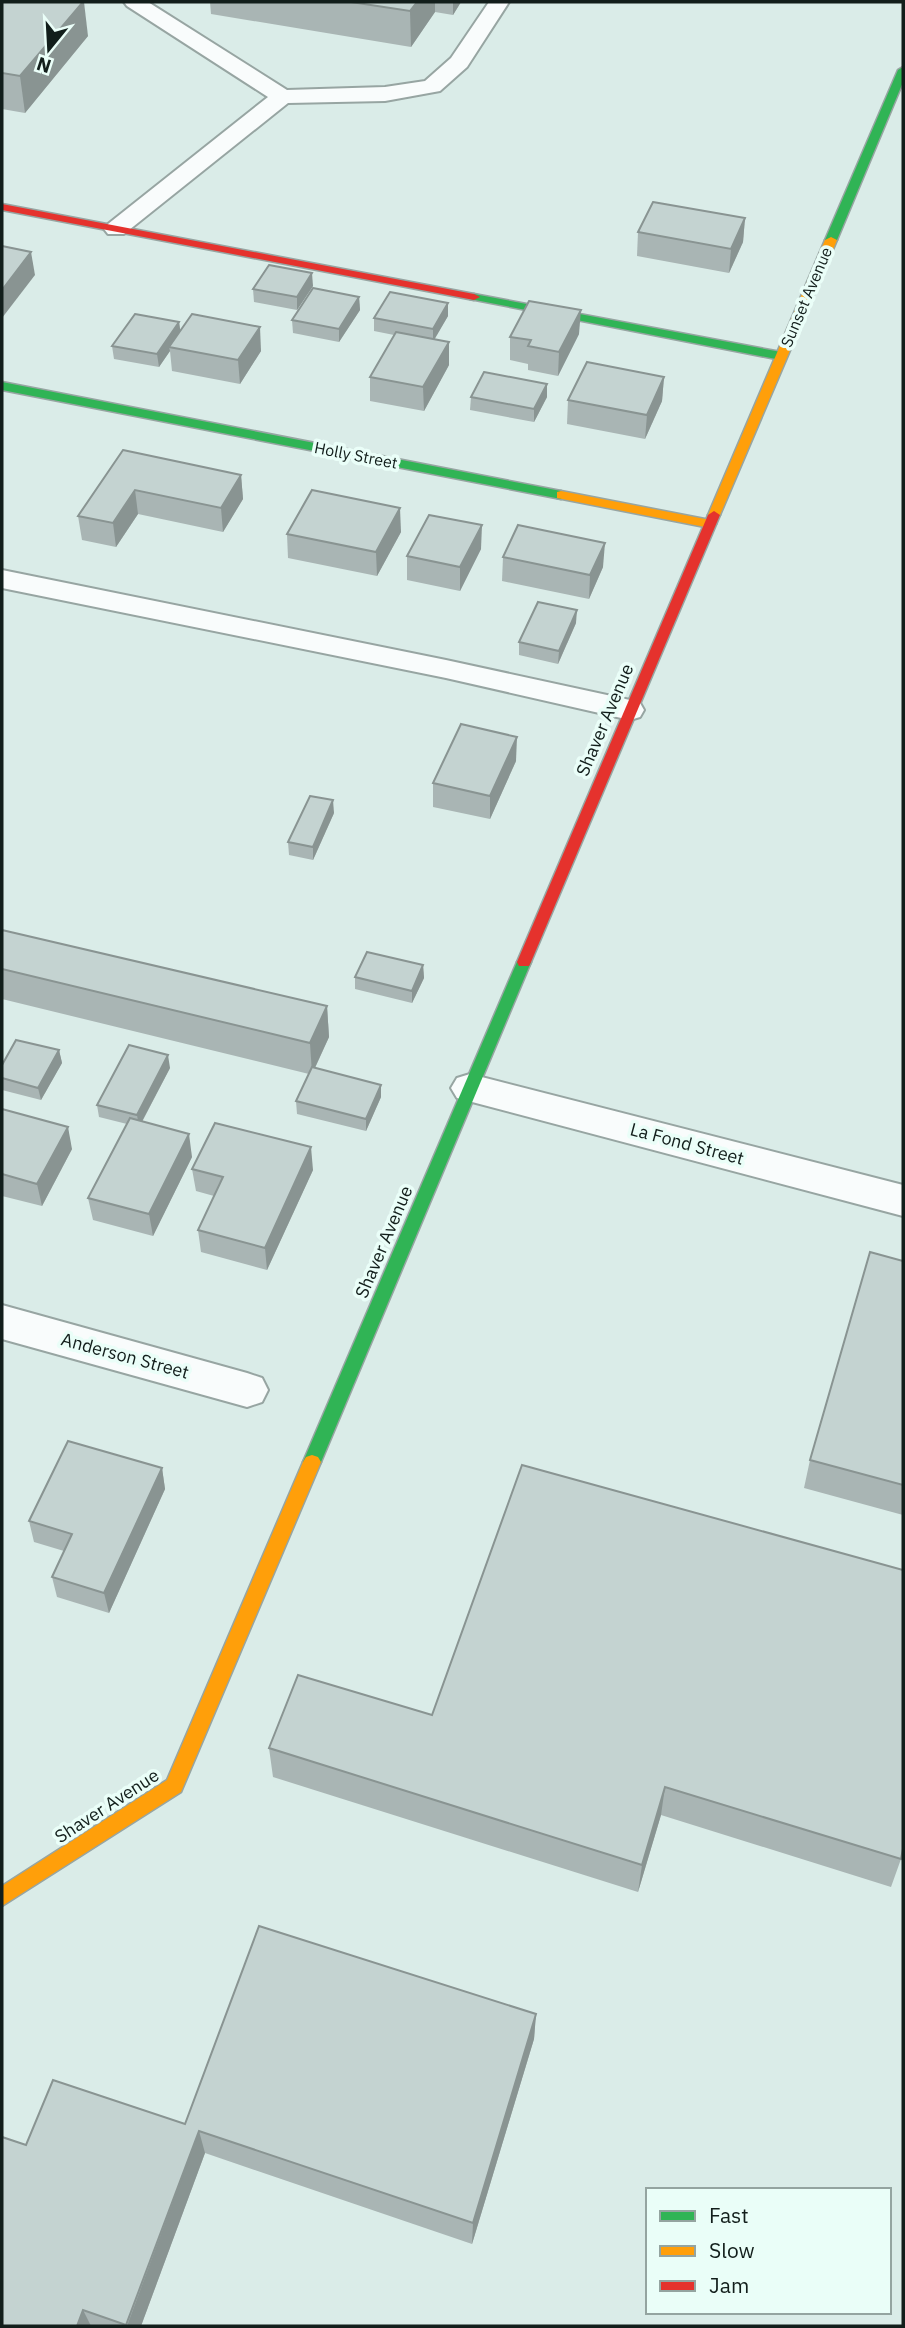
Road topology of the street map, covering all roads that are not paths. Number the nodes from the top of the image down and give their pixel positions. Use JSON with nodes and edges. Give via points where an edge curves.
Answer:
{"nodes":[{"id":1,"x":134,"y":2,"type":"edge"},
{"id":2,"x":499,"y":2,"type":"edge"},
{"id":3,"x":903,"y":71,"type":"edge"},
{"id":4,"x":282,"y":97,"type":"junction"},
{"id":5,"x":2,"y":207,"type":"edge"},
{"id":6,"x":117,"y":229,"type":"junction"},
{"id":7,"x":781,"y":356,"type":"junction"},
{"id":8,"x":2,"y":386,"type":"edge"},
{"id":9,"x":710,"y":524,"type":"junction"},
{"id":10,"x":2,"y":579,"type":"edge"},
{"id":11,"x":630,"y":710,"type":"junction"},
{"id":12,"x":470,"y":1088,"type":"junction"},
{"id":13,"x":903,"y":1201,"type":"edge"},
{"id":14,"x":2,"y":1322,"type":"edge"},
{"id":15,"x":247,"y":1390,"type":"dead end"},
{"id":16,"x":2,"y":1897,"type":"edge"}],
"edges":[{"from":1,"to":4,"type":"lane"},
{"from":2,"to":4,"type":"lane","via":[[459,62],[432,86],[385,94]]},
{"from":3,"to":7,"type":"street","name":"Sunset Avenue"},
{"from":4,"to":6,"type":"lane"},
{"from":5,"to":6,"type":"street"},
{"from":6,"to":7,"type":"street"},
{"from":7,"to":9,"type":"street","name":"Sunset Avenue"},
{"from":8,"to":9,"type":"street","name":"Holly Street"},
{"from":9,"to":11,"type":"street","name":"Shaver Avenue"},
{"from":10,"to":11,"type":"lane"},
{"from":11,"to":12,"type":"street","name":"Shaver Avenue"},
{"from":12,"to":13,"type":"street","name":"La Fond Street"},
{"from":12,"to":16,"type":"street","name":"Shaver Avenue","via":[[174,1786]]},
{"from":14,"to":15,"type":"street","name":"Anderson Street"}]}
